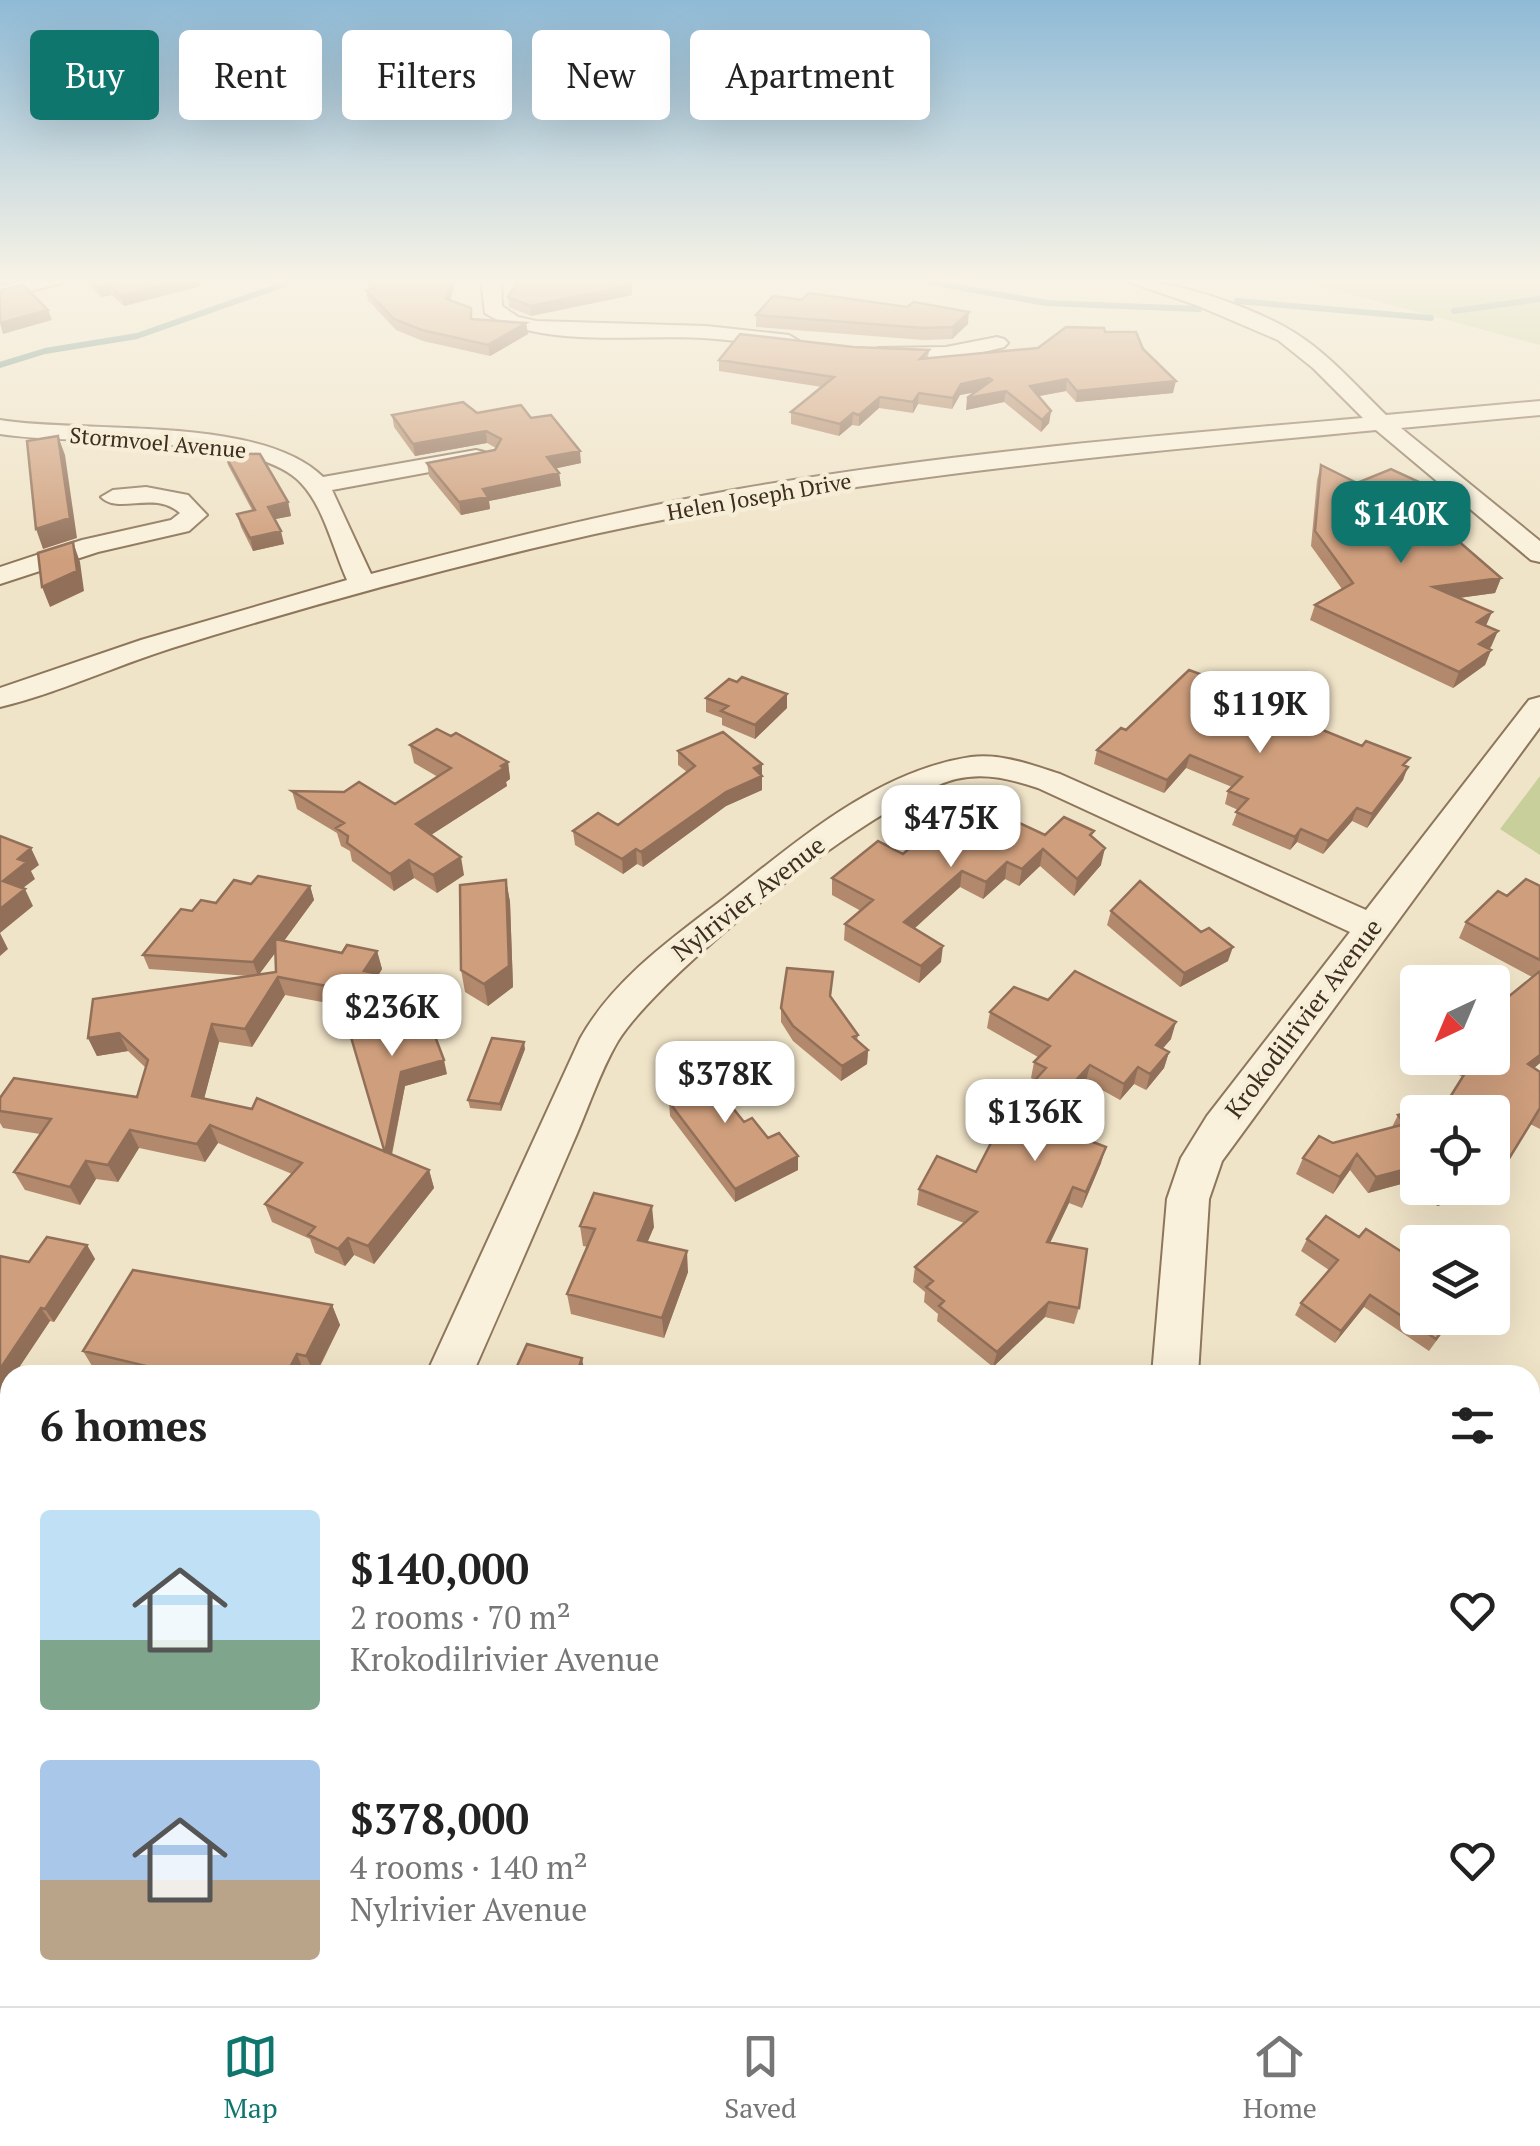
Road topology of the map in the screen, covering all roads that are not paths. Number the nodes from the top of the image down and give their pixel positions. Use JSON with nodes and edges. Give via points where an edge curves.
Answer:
{"nodes":[{"id":1,"x":1331,"y":373,"type":"edge"},
{"id":2,"x":1540,"y":408,"type":"edge"},
{"id":3,"x":1382,"y":424,"type":"junction"},
{"id":4,"x":0,"y":427,"type":"edge"},
{"id":5,"x":33,"y":433,"type":"junction"},
{"id":6,"x":4,"y":454,"type":"dead end"},
{"id":7,"x":488,"y":454,"type":"edge"},
{"id":8,"x":316,"y":486,"type":"junction"},
{"id":9,"x":116,"y":539,"type":"junction"},
{"id":10,"x":1536,"y":547,"type":"edge"},
{"id":11,"x":0,"y":576,"type":"edge"},
{"id":12,"x":362,"y":584,"type":"junction"},
{"id":13,"x":0,"y":698,"type":"edge"},
{"id":14,"x":1540,"y":706,"type":"edge"},
{"id":15,"x":1371,"y":927,"type":"junction"},
{"id":16,"x":453,"y":1365,"type":"edge"},
{"id":17,"x":1176,"y":1365,"type":"edge"}],
"edges":[{"from":1,"to":3,"type":"street"},
{"from":2,"to":3,"type":"street","name":"Helen Joseph Drive"},
{"from":3,"to":10,"type":"street"},
{"from":3,"to":12,"type":"street","name":"Helen Joseph Drive","via":[[783,489],[596,526]]},
{"from":4,"to":5,"type":"street","name":"Stormvoel Avenue"},
{"from":5,"to":6,"type":"street"},
{"from":5,"to":8,"type":"street","name":"Stormvoel Avenue","via":[[260,450],[300,467]]},
{"from":7,"to":8,"type":"street"},
{"from":8,"to":12,"type":"street","name":"Stormvoel Avenue"},
{"from":9,"to":9,"type":"street","via":[[180,526],[194,515],[168,496],[112,488]]},
{"from":9,"to":11,"type":"street"},
{"from":12,"to":13,"type":"street","name":"Helen Joseph Drive"},
{"from":14,"to":15,"type":"street","name":"Krokodilrivier Avenue"},
{"from":15,"to":16,"type":"street","name":"Nylrivier Avenue","via":[[1049,781],[1008,768],[943,773],[872,807],[806,852],[669,960],[623,1006],[599,1039]]},
{"from":15,"to":17,"type":"street","name":"Krokodilrivier Avenue","via":[[1202,1158],[1188,1199]]}]}
